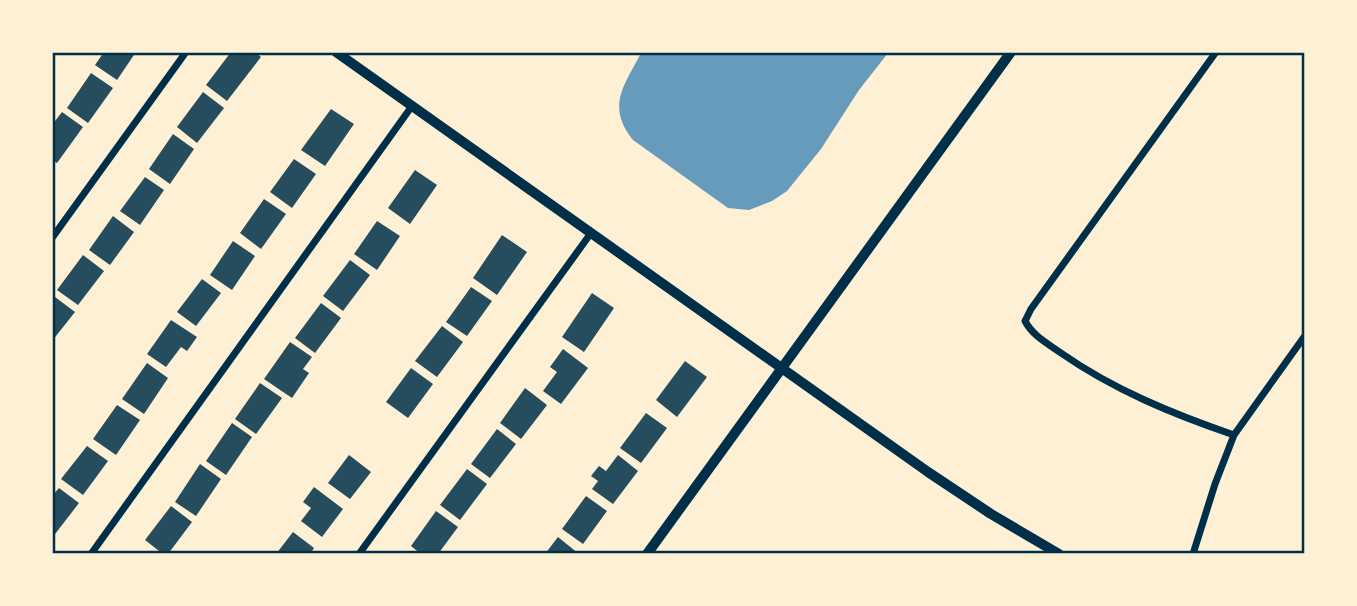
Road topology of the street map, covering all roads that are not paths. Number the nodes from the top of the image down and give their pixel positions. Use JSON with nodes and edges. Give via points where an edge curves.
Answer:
{"nodes":[{"id":1,"x":186,"y":52,"type":"edge"},
{"id":2,"x":336,"y":52,"type":"edge"},
{"id":3,"x":1011,"y":52,"type":"edge"},
{"id":4,"x":1216,"y":52,"type":"edge"},
{"id":5,"x":412,"y":106,"type":"junction"},
{"id":6,"x":591,"y":233,"type":"junction"},
{"id":7,"x":52,"y":237,"type":"edge"},
{"id":8,"x":1304,"y":337,"type":"edge"},
{"id":9,"x":782,"y":370,"type":"junction"},
{"id":10,"x":1234,"y":435,"type":"junction"},
{"id":11,"x":91,"y":554,"type":"edge"},
{"id":12,"x":359,"y":554,"type":"edge"},
{"id":13,"x":647,"y":554,"type":"edge"},
{"id":14,"x":1059,"y":554,"type":"edge"},
{"id":15,"x":1193,"y":554,"type":"edge"}],
"edges":[{"from":1,"to":7,"type":"street"},
{"from":2,"to":5,"type":"main road"},
{"from":3,"to":9,"type":"main road"},
{"from":4,"to":10,"type":"street","via":[[1025,321],[1031,333],[1135,397]]},
{"from":5,"to":6,"type":"main road"},
{"from":5,"to":11,"type":"street"},
{"from":6,"to":9,"type":"main road"},
{"from":6,"to":12,"type":"street"},
{"from":8,"to":10,"type":"street"},
{"from":9,"to":13,"type":"main road"},
{"from":9,"to":14,"type":"main road","via":[[991,514]]},
{"from":10,"to":15,"type":"street"}]}
